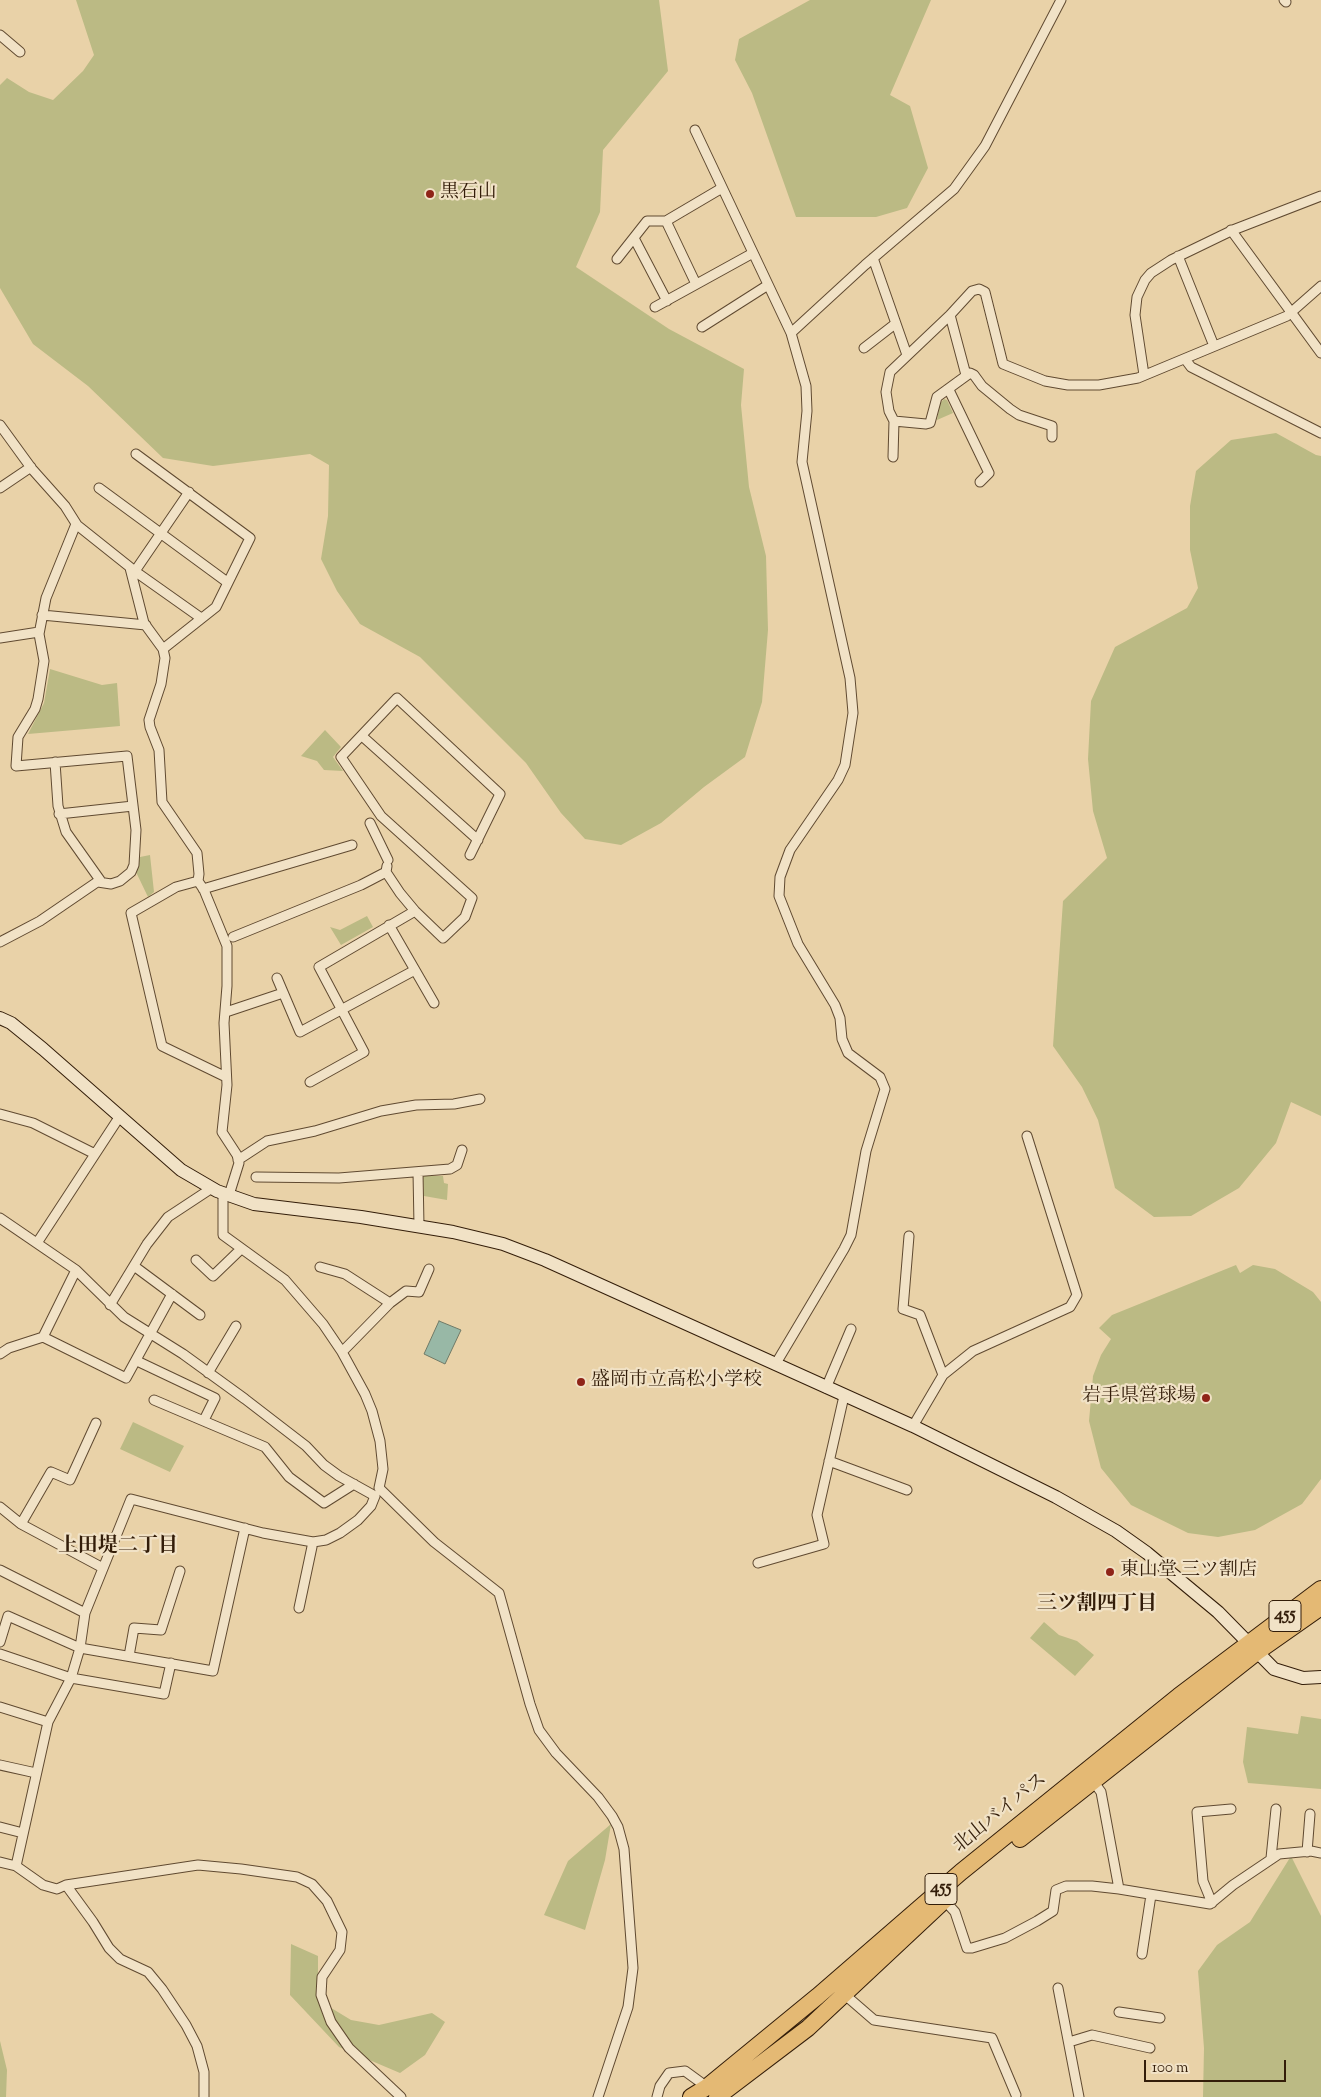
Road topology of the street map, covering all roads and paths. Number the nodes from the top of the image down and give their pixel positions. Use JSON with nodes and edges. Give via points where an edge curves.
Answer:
{"nodes":[{"id":1,"x":1061,"y":0,"type":"edge"},
{"id":2,"x":0,"y":35,"type":"edge"},
{"id":3,"x":20,"y":52,"type":"dead end"},
{"id":4,"x":695,"y":130,"type":"dead end"},
{"id":5,"x":722,"y":188,"type":"junction"},
{"id":6,"x":1321,"y":196,"type":"edge"},
{"id":7,"x":666,"y":221,"type":"junction"},
{"id":8,"x":1231,"y":230,"type":"junction"},
{"id":9,"x":634,"y":238,"type":"junction"},
{"id":10,"x":753,"y":253,"type":"junction"},
{"id":11,"x":1178,"y":256,"type":"junction"},
{"id":12,"x":873,"y":258,"type":"junction"},
{"id":13,"x":617,"y":259,"type":"dead end"},
{"id":14,"x":696,"y":284,"type":"junction"},
{"id":15,"x":768,"y":285,"type":"junction"},
{"id":16,"x":1321,"y":286,"type":"edge"},
{"id":17,"x":667,"y":300,"type":"junction"},
{"id":18,"x":655,"y":307,"type":"dead end"},
{"id":19,"x":1291,"y":313,"type":"junction"},
{"id":20,"x":950,"y":315,"type":"junction"},
{"id":21,"x":895,"y":324,"type":"junction"},
{"id":22,"x":702,"y":327,"type":"dead end"},
{"id":23,"x":791,"y":333,"type":"junction"},
{"id":24,"x":1214,"y":346,"type":"junction"},
{"id":25,"x":864,"y":348,"type":"dead end"},
{"id":26,"x":1321,"y":353,"type":"edge"},
{"id":27,"x":907,"y":355,"type":"junction"},
{"id":28,"x":1185,"y":358,"type":"junction"},
{"id":29,"x":966,"y":375,"type":"junction"},
{"id":30,"x":1144,"y":375,"type":"junction"},
{"id":31,"x":949,"y":390,"type":"junction"},
{"id":32,"x":894,"y":421,"type":"junction"},
{"id":33,"x":0,"y":425,"type":"edge"},
{"id":34,"x":1321,"y":433,"type":"edge"},
{"id":35,"x":1052,"y":438,"type":"dead end"},
{"id":36,"x":136,"y":454,"type":"dead end"},
{"id":37,"x":894,"y":457,"type":"dead end"},
{"id":38,"x":31,"y":467,"type":"junction"},
{"id":39,"x":980,"y":482,"type":"dead end"},
{"id":40,"x":0,"y":488,"type":"edge"},
{"id":41,"x":99,"y":488,"type":"dead end"},
{"id":42,"x":189,"y":492,"type":"junction"},
{"id":43,"x":76,"y":524,"type":"junction"},
{"id":44,"x":160,"y":533,"type":"junction"},
{"id":45,"x":132,"y":569,"type":"junction"},
{"id":46,"x":227,"y":582,"type":"junction"},
{"id":47,"x":42,"y":614,"type":"junction"},
{"id":48,"x":201,"y":618,"type":"junction"},
{"id":49,"x":146,"y":625,"type":"junction"},
{"id":50,"x":39,"y":632,"type":"junction"},
{"id":51,"x":0,"y":638,"type":"edge"},
{"id":52,"x":163,"y":649,"type":"junction"},
{"id":53,"x":362,"y":736,"type":"junction"},
{"id":54,"x":55,"y":762,"type":"junction"},
{"id":55,"x":133,"y":806,"type":"junction"},
{"id":56,"x":59,"y":814,"type":"junction"},
{"id":57,"x":370,"y":823,"type":"dead end"},
{"id":58,"x":478,"y":840,"type":"junction"},
{"id":59,"x":352,"y":845,"type":"dead end"},
{"id":60,"x":470,"y":855,"type":"dead end"},
{"id":61,"x":387,"y":866,"type":"junction"},
{"id":62,"x":198,"y":881,"type":"junction"},
{"id":63,"x":98,"y":882,"type":"junction"},
{"id":64,"x":203,"y":889,"type":"junction"},
{"id":65,"x":415,"y":911,"type":"junction"},
{"id":66,"x":389,"y":925,"type":"junction"},
{"id":67,"x":233,"y":937,"type":"dead end"},
{"id":68,"x":0,"y":942,"type":"edge"},
{"id":69,"x":415,"y":970,"type":"junction"},
{"id":70,"x":277,"y":978,"type":"dead end"},
{"id":71,"x":283,"y":993,"type":"junction"},
{"id":72,"x":434,"y":1003,"type":"dead end"},
{"id":73,"x":341,"y":1009,"type":"junction"},
{"id":74,"x":226,"y":1012,"type":"junction"},
{"id":75,"x":0,"y":1018,"type":"edge"},
{"id":76,"x":226,"y":1077,"type":"junction"},
{"id":77,"x":310,"y":1082,"type":"dead end"},
{"id":78,"x":480,"y":1099,"type":"dead end"},
{"id":79,"x":0,"y":1114,"type":"edge"},
{"id":80,"x":120,"y":1116,"type":"junction"},
{"id":81,"x":1028,"y":1136,"type":"dead end"},
{"id":82,"x":462,"y":1150,"type":"dead end"},
{"id":83,"x":95,"y":1154,"type":"junction"},
{"id":84,"x":238,"y":1160,"type":"junction"},
{"id":85,"x":418,"y":1172,"type":"junction"},
{"id":86,"x":256,"y":1177,"type":"dead end"},
{"id":87,"x":212,"y":1188,"type":"junction"},
{"id":88,"x":226,"y":1196,"type":"junction"},
{"id":89,"x":0,"y":1218,"type":"edge"},
{"id":90,"x":419,"y":1226,"type":"junction"},
{"id":91,"x":909,"y":1236,"type":"dead end"},
{"id":92,"x":37,"y":1243,"type":"junction"},
{"id":93,"x":242,"y":1249,"type":"junction"},
{"id":94,"x":196,"y":1260,"type":"dead end"},
{"id":95,"x":134,"y":1266,"type":"junction"},
{"id":96,"x":320,"y":1267,"type":"dead end"},
{"id":97,"x":429,"y":1269,"type":"dead end"},
{"id":98,"x":76,"y":1270,"type":"junction"},
{"id":99,"x":172,"y":1294,"type":"junction"},
{"id":100,"x":390,"y":1303,"type":"junction"},
{"id":101,"x":110,"y":1305,"type":"junction"},
{"id":102,"x":200,"y":1315,"type":"dead end"},
{"id":103,"x":236,"y":1326,"type":"dead end"},
{"id":104,"x":852,"y":1329,"type":"dead end"},
{"id":105,"x":149,"y":1333,"type":"junction"},
{"id":106,"x":43,"y":1337,"type":"junction"},
{"id":107,"x":342,"y":1352,"type":"junction"},
{"id":108,"x":0,"y":1354,"type":"edge"},
{"id":109,"x":137,"y":1360,"type":"junction"},
{"id":110,"x":774,"y":1365,"type":"junction"},
{"id":111,"x":208,"y":1372,"type":"junction"},
{"id":112,"x":942,"y":1375,"type":"junction"},
{"id":113,"x":224,"y":1384,"type":"junction"},
{"id":114,"x":826,"y":1388,"type":"junction"},
{"id":115,"x":844,"y":1396,"type":"junction"},
{"id":116,"x":215,"y":1398,"type":"junction"},
{"id":117,"x":154,"y":1400,"type":"dead end"},
{"id":118,"x":204,"y":1420,"type":"junction"},
{"id":119,"x":96,"y":1423,"type":"dead end"},
{"id":120,"x":913,"y":1426,"type":"junction"},
{"id":121,"x":829,"y":1461,"type":"junction"},
{"id":122,"x":354,"y":1484,"type":"junction"},
{"id":123,"x":907,"y":1490,"type":"dead end"},
{"id":124,"x":0,"y":1507,"type":"edge"},
{"id":125,"x":22,"y":1524,"type":"junction"},
{"id":126,"x":246,"y":1528,"type":"junction"},
{"id":127,"x":313,"y":1542,"type":"junction"},
{"id":128,"x":758,"y":1563,"type":"dead end"},
{"id":129,"x":103,"y":1568,"type":"junction"},
{"id":130,"x":0,"y":1570,"type":"edge"},
{"id":131,"x":180,"y":1571,"type":"dead end"},
{"id":132,"x":1321,"y":1589,"type":"edge"},
{"id":133,"x":1321,"y":1607,"type":"edge"},
{"id":134,"x":299,"y":1608,"type":"dead end"},
{"id":135,"x":85,"y":1613,"type":"junction"},
{"id":136,"x":0,"y":1642,"type":"edge"},
{"id":137,"x":1253,"y":1647,"type":"junction"},
{"id":138,"x":80,"y":1648,"type":"junction"},
{"id":139,"x":0,"y":1654,"type":"edge"},
{"id":140,"x":129,"y":1656,"type":"junction"},
{"id":141,"x":170,"y":1663,"type":"junction"},
{"id":142,"x":1321,"y":1677,"type":"edge"},
{"id":143,"x":71,"y":1678,"type":"junction"},
{"id":144,"x":0,"y":1707,"type":"edge"},
{"id":145,"x":48,"y":1722,"type":"junction"},
{"id":146,"x":0,"y":1765,"type":"edge"},
{"id":147,"x":36,"y":1773,"type":"junction"},
{"id":148,"x":1093,"y":1781,"type":"junction"},
{"id":149,"x":1231,"y":1809,"type":"dead end"},
{"id":150,"x":1276,"y":1809,"type":"dead end"},
{"id":151,"x":1310,"y":1814,"type":"dead end"},
{"id":152,"x":0,"y":1828,"type":"edge"},
{"id":153,"x":23,"y":1833,"type":"junction"},
{"id":154,"x":1307,"y":1852,"type":"junction"},
{"id":155,"x":1321,"y":1853,"type":"edge"},
{"id":156,"x":1271,"y":1858,"type":"junction"},
{"id":157,"x":0,"y":1862,"type":"edge"},
{"id":158,"x":16,"y":1866,"type":"junction"},
{"id":159,"x":66,"y":1885,"type":"junction"},
{"id":160,"x":1119,"y":1889,"type":"junction"},
{"id":161,"x":1151,"y":1895,"type":"junction"},
{"id":162,"x":944,"y":1901,"type":"junction"},
{"id":163,"x":1212,"y":1903,"type":"junction"},
{"id":164,"x":1142,"y":1954,"type":"dead end"},
{"id":165,"x":1058,"y":1988,"type":"dead end"},
{"id":166,"x":844,"y":1994,"type":"junction"},
{"id":167,"x":1119,"y":2012,"type":"dead end"},
{"id":168,"x":1160,"y":2018,"type":"dead end"},
{"id":169,"x":1069,"y":2042,"type":"junction"},
{"id":170,"x":1150,"y":2048,"type":"dead end"},
{"id":171,"x":713,"y":2094,"type":"edge"},
{"id":172,"x":1016,"y":2095,"type":"dead end"},
{"id":173,"x":204,"y":2097,"type":"edge"},
{"id":174,"x":401,"y":2097,"type":"edge"},
{"id":175,"x":598,"y":2097,"type":"edge"},
{"id":176,"x":658,"y":2097,"type":"edge"},
{"id":177,"x":691,"y":2097,"type":"edge"},
{"id":178,"x":1080,"y":2097,"type":"edge"}],
"edges":[{"from":1,"to":12,"type":"street","via":[[985,146],[954,189]]},
{"from":2,"to":3,"type":"street"},
{"from":4,"to":5,"type":"street"},
{"from":5,"to":7,"type":"street"},
{"from":5,"to":10,"type":"street"},
{"from":6,"to":8,"type":"street"},
{"from":7,"to":9,"type":"street","via":[[647,221]]},
{"from":7,"to":14,"type":"street"},
{"from":8,"to":11,"type":"street"},
{"from":8,"to":19,"type":"street"},
{"from":9,"to":13,"type":"street"},
{"from":9,"to":17,"type":"street"},
{"from":10,"to":14,"type":"street"},
{"from":10,"to":15,"type":"street"},
{"from":11,"to":24,"type":"street"},
{"from":11,"to":30,"type":"street","via":[[1151,273],[1137,297],[1134,315]]},
{"from":12,"to":21,"type":"street"},
{"from":12,"to":23,"type":"street"},
{"from":14,"to":17,"type":"street"},
{"from":15,"to":22,"type":"street"},
{"from":15,"to":23,"type":"street"},
{"from":16,"to":19,"type":"street"},
{"from":17,"to":18,"type":"street"},
{"from":19,"to":24,"type":"street"},
{"from":19,"to":26,"type":"street"},
{"from":20,"to":27,"type":"street"},
{"from":20,"to":29,"type":"street"},
{"from":20,"to":30,"type":"street","via":[[972,291],[979,288],[984,292],[1003,364],[1045,381],[1098,385]]},
{"from":21,"to":25,"type":"street"},
{"from":21,"to":27,"type":"street"},
{"from":23,"to":110,"type":"street","via":[[806,386],[802,462],[850,678],[853,713],[845,765],[790,850],[780,877],[779,896],[798,944],[835,1005],[848,1053],[880,1077],[884,1089],[866,1150],[851,1235]]},
{"from":24,"to":28,"type":"street"},
{"from":27,"to":32,"type":"street","via":[[890,372],[887,381],[889,411]]},
{"from":28,"to":30,"type":"street"},
{"from":28,"to":34,"type":"street","via":[[1191,367]]},
{"from":29,"to":31,"type":"street"},
{"from":29,"to":35,"type":"street","via":[[974,375],[1000,402],[1019,415],[1052,426]]},
{"from":31,"to":32,"type":"street","via":[[937,397],[930,423]]},
{"from":31,"to":39,"type":"street","via":[[989,473]]},
{"from":32,"to":37,"type":"street"},
{"from":33,"to":38,"type":"street"},
{"from":36,"to":42,"type":"street"},
{"from":38,"to":40,"type":"street"},
{"from":38,"to":43,"type":"street","via":[[65,506]]},
{"from":41,"to":44,"type":"street"},
{"from":42,"to":44,"type":"street"},
{"from":42,"to":46,"type":"street","via":[[250,538]]},
{"from":43,"to":45,"type":"street"},
{"from":43,"to":47,"type":"street","via":[[50,584]]},
{"from":44,"to":45,"type":"street"},
{"from":44,"to":46,"type":"street"},
{"from":45,"to":48,"type":"street"},
{"from":45,"to":49,"type":"street"},
{"from":46,"to":48,"type":"street","via":[[216,607]]},
{"from":47,"to":49,"type":"street"},
{"from":47,"to":50,"type":"street"},
{"from":48,"to":52,"type":"street"},
{"from":49,"to":52,"type":"street"},
{"from":50,"to":51,"type":"street"},
{"from":50,"to":54,"type":"street","via":[[44,661],[38,699],[18,737],[16,766]]},
{"from":52,"to":62,"type":"street","via":[[164,670],[149,720],[159,750],[162,802],[197,853]]},
{"from":53,"to":58,"type":"street"},
{"from":53,"to":58,"type":"street","via":[[397,698],[500,794]]},
{"from":53,"to":65,"type":"street","via":[[341,758],[381,816],[457,879],[472,898],[465,917],[443,938]]},
{"from":54,"to":55,"type":"street","via":[[127,756]]},
{"from":54,"to":56,"type":"street"},
{"from":55,"to":56,"type":"street"},
{"from":55,"to":63,"type":"street","via":[[137,844],[131,872],[111,884]]},
{"from":56,"to":63,"type":"street","via":[[66,832],[100,880]]},
{"from":57,"to":61,"type":"street"},
{"from":58,"to":60,"type":"street"},
{"from":59,"to":64,"type":"street"},
{"from":61,"to":65,"type":"street","via":[[400,893]]},
{"from":61,"to":67,"type":"street","via":[[361,885]]},
{"from":62,"to":64,"type":"street"},
{"from":62,"to":76,"type":"street","via":[[176,887],[131,913],[162,1046]]},
{"from":63,"to":68,"type":"street","via":[[40,921]]},
{"from":64,"to":74,"type":"street","via":[[227,946]]},
{"from":65,"to":66,"type":"street"},
{"from":66,"to":69,"type":"street"},
{"from":66,"to":73,"type":"street","via":[[319,966]]},
{"from":69,"to":72,"type":"street"},
{"from":69,"to":73,"type":"street"},
{"from":70,"to":71,"type":"street"},
{"from":71,"to":73,"type":"street","via":[[300,1032]]},
{"from":71,"to":74,"type":"street"},
{"from":73,"to":77,"type":"street","via":[[364,1052]]},
{"from":74,"to":76,"type":"street"},
{"from":75,"to":80,"type":"street","via":[[43,1049]]},
{"from":76,"to":84,"type":"street","via":[[222,1132]]},
{"from":78,"to":84,"type":"street","via":[[454,1104],[416,1104],[380,1111],[315,1131],[267,1141]]},
{"from":79,"to":83,"type":"street","via":[[33,1123]]},
{"from":80,"to":83,"type":"street"},
{"from":80,"to":87,"type":"street","via":[[181,1170]]},
{"from":81,"to":112,"type":"street","via":[[1077,1295],[1070,1307],[973,1350]]},
{"from":82,"to":85,"type":"street","via":[[457,1165],[450,1169]]},
{"from":83,"to":92,"type":"street"},
{"from":84,"to":88,"type":"street"},
{"from":85,"to":86,"type":"street","via":[[339,1178]]},
{"from":85,"to":90,"type":"street"},
{"from":87,"to":88,"type":"street"},
{"from":87,"to":95,"type":"street","via":[[168,1217]]},
{"from":88,"to":90,"type":"street","via":[[254,1204]]},
{"from":88,"to":93,"type":"street","via":[[224,1235]]},
{"from":89,"to":92,"type":"street"},
{"from":90,"to":110,"type":"street","via":[[504,1244],[545,1260]]},
{"from":91,"to":112,"type":"street","via":[[903,1309],[920,1315]]},
{"from":92,"to":98,"type":"street"},
{"from":93,"to":94,"type":"street","via":[[213,1276]]},
{"from":93,"to":107,"type":"street","via":[[285,1280]]},
{"from":95,"to":99,"type":"street"},
{"from":95,"to":101,"type":"street"},
{"from":96,"to":100,"type":"street","via":[[345,1274]]},
{"from":97,"to":100,"type":"street","via":[[419,1292],[406,1291]]},
{"from":98,"to":101,"type":"street"},
{"from":98,"to":106,"type":"street"},
{"from":99,"to":102,"type":"street"},
{"from":99,"to":105,"type":"street"},
{"from":100,"to":107,"type":"street"},
{"from":101,"to":105,"type":"street"},
{"from":103,"to":111,"type":"street"},
{"from":104,"to":114,"type":"street"},
{"from":105,"to":109,"type":"street"},
{"from":105,"to":111,"type":"street"},
{"from":106,"to":108,"type":"street"},
{"from":106,"to":109,"type":"street","via":[[126,1378]]},
{"from":107,"to":175,"type":"street","via":[[365,1394],[378,1434],[383,1469],[379,1488],[434,1542],[499,1593],[539,1730],[598,1797],[618,1827],[624,1849],[633,1968],[628,2007]]},
{"from":109,"to":116,"type":"street"},
{"from":110,"to":114,"type":"street"},
{"from":111,"to":113,"type":"street"},
{"from":112,"to":120,"type":"street"},
{"from":113,"to":116,"type":"street"},
{"from":113,"to":122,"type":"street","via":[[306,1446],[324,1465]]},
{"from":114,"to":115,"type":"street"},
{"from":115,"to":120,"type":"street"},
{"from":115,"to":121,"type":"street"},
{"from":116,"to":118,"type":"street"},
{"from":117,"to":118,"type":"street"},
{"from":118,"to":122,"type":"street","via":[[265,1447],[289,1477],[324,1503]]},
{"from":119,"to":125,"type":"street","via":[[70,1480],[51,1472]]},
{"from":120,"to":137,"type":"street","via":[[1056,1496],[1116,1531],[1218,1612]]},
{"from":121,"to":123,"type":"street"},
{"from":121,"to":128,"type":"street","via":[[817,1515],[824,1544]]},
{"from":122,"to":127,"type":"street","via":[[375,1496],[371,1506],[340,1533]]},
{"from":124,"to":125,"type":"street"},
{"from":125,"to":129,"type":"street"},
{"from":126,"to":127,"type":"street"},
{"from":126,"to":129,"type":"street","via":[[131,1499]]},
{"from":126,"to":141,"type":"street","via":[[213,1671]]},
{"from":127,"to":134,"type":"street"},
{"from":129,"to":135,"type":"street"},
{"from":130,"to":135,"type":"street"},
{"from":131,"to":140,"type":"street","via":[[161,1630],[134,1628]]},
{"from":132,"to":137,"type":"highway","name":"北山バイパス","number":"455"},
{"from":133,"to":137,"type":"highway","name":"北山バイパス","number":"455"},
{"from":135,"to":138,"type":"street"},
{"from":136,"to":138,"type":"street","via":[[8,1616]]},
{"from":137,"to":142,"type":"street","via":[[1274,1669],[1303,1678]]},
{"from":137,"to":148,"type":"highway","name":"北山バイパス","number":"455"},
{"from":137,"to":171,"type":"highway","name":"北山バイパス","number":"455","via":[[1179,1696],[961,1872],[818,1996]]},
{"from":138,"to":140,"type":"street"},
{"from":138,"to":143,"type":"street"},
{"from":139,"to":143,"type":"street"},
{"from":140,"to":141,"type":"street"},
{"from":141,"to":143,"type":"street","via":[[164,1694]]},
{"from":143,"to":145,"type":"street"},
{"from":144,"to":145,"type":"street"},
{"from":145,"to":147,"type":"street"},
{"from":146,"to":147,"type":"street"},
{"from":147,"to":153,"type":"street"},
{"from":148,"to":160,"type":"street","via":[[1101,1792]]},
{"from":148,"to":162,"type":"highway","name":"北山バイパス","number":"455"},
{"from":149,"to":163,"type":"street","via":[[1197,1812],[1203,1881]]},
{"from":150,"to":156,"type":"street"},
{"from":151,"to":154,"type":"street"},
{"from":152,"to":153,"type":"street"},
{"from":153,"to":158,"type":"street"},
{"from":154,"to":155,"type":"street"},
{"from":154,"to":156,"type":"street","via":[[1279,1854]]},
{"from":156,"to":163,"type":"street"},
{"from":157,"to":158,"type":"street"},
{"from":158,"to":159,"type":"street","via":[[43,1885],[57,1888]]},
{"from":159,"to":173,"type":"street","via":[[109,1948],[120,1959],[148,1972],[186,2025],[198,2046],[204,2072]]},
{"from":159,"to":174,"type":"street","via":[[198,1865],[297,1877],[312,1884],[327,1901],[342,1932],[340,1950],[322,1977],[321,1995],[331,2022],[349,2048]]},
{"from":160,"to":161,"type":"street"},
{"from":160,"to":162,"type":"street","via":[[1066,1886],[1056,1890],[1052,1911],[1037,1921],[1005,1938],[967,1948],[954,1912]]},
{"from":161,"to":163,"type":"street"},
{"from":161,"to":164,"type":"street"},
{"from":162,"to":166,"type":"highway","name":"北山バイパス","number":"455"},
{"from":165,"to":169,"type":"street"},
{"from":166,"to":171,"type":"highway","name":"北山バイパス","number":"455","via":[[808,2028]]},
{"from":166,"to":172,"type":"street","via":[[874,2020],[992,2038]]},
{"from":167,"to":168,"type":"street"},
{"from":169,"to":170,"type":"street","via":[[1092,2035]]},
{"from":169,"to":178,"type":"street"},
{"from":171,"to":176,"type":"street","via":[[685,2071],[669,2073],[660,2086]]},
{"from":171,"to":177,"type":"highway","name":"北山バイパス","number":"455"}]}
